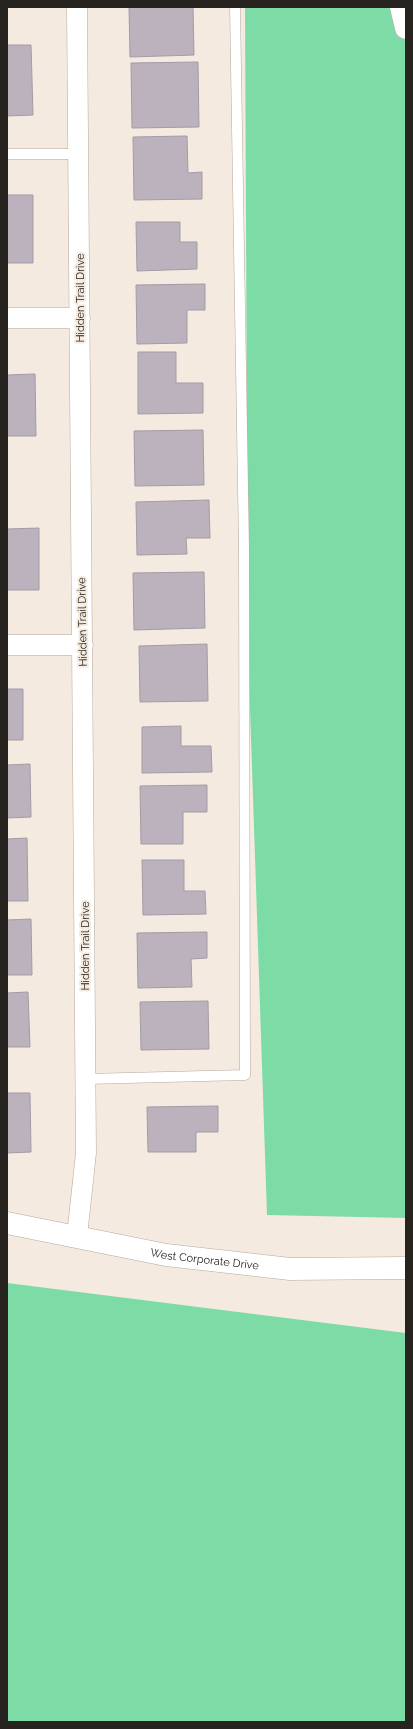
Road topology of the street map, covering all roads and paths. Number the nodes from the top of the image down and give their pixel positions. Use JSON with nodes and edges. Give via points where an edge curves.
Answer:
{"nodes":[{"id":1,"x":77,"y":7,"type":"edge"},
{"id":2,"x":235,"y":7,"type":"edge"},
{"id":3,"x":401,"y":7,"type":"edge"},
{"id":4,"x":406,"y":28,"type":"edge"},
{"id":5,"x":7,"y":154,"type":"edge"},
{"id":6,"x":78,"y":154,"type":"junction"},
{"id":7,"x":7,"y":318,"type":"edge"},
{"id":8,"x":80,"y":318,"type":"junction"},
{"id":9,"x":7,"y":644,"type":"edge"},
{"id":10,"x":82,"y":645,"type":"junction"},
{"id":11,"x":86,"y":1079,"type":"junction"},
{"id":12,"x":7,"y":1223,"type":"edge"},
{"id":13,"x":77,"y":1236,"type":"junction"},
{"id":14,"x":406,"y":1258,"type":"edge"},
{"id":15,"x":375,"y":1268,"type":"junction"},
{"id":16,"x":406,"y":1268,"type":"edge"}],
"edges":[{"from":1,"to":6,"type":"street","name":"Hidden Trail Drive"},
{"from":2,"to":11,"type":"lane","via":[[244,556],[245,1076]]},
{"from":3,"to":4,"type":"street"},
{"from":5,"to":6,"type":"lane"},
{"from":6,"to":8,"type":"street","name":"Hidden Trail Drive"},
{"from":7,"to":8,"type":"street"},
{"from":8,"to":10,"type":"street","name":"Hidden Trail Drive"},
{"from":9,"to":10,"type":"street"},
{"from":10,"to":11,"type":"street","name":"Hidden Trail Drive"},
{"from":11,"to":13,"type":"street","name":"Hidden Trail Drive","via":[[86,1153]]},
{"from":12,"to":13,"type":"street","name":"West Corporate Drive"},
{"from":13,"to":15,"type":"street","name":"West Corporate Drive","via":[[166,1255],[290,1269]]},
{"from":14,"to":15,"type":"street"},
{"from":15,"to":16,"type":"street","name":"West Corporate Drive"}]}
